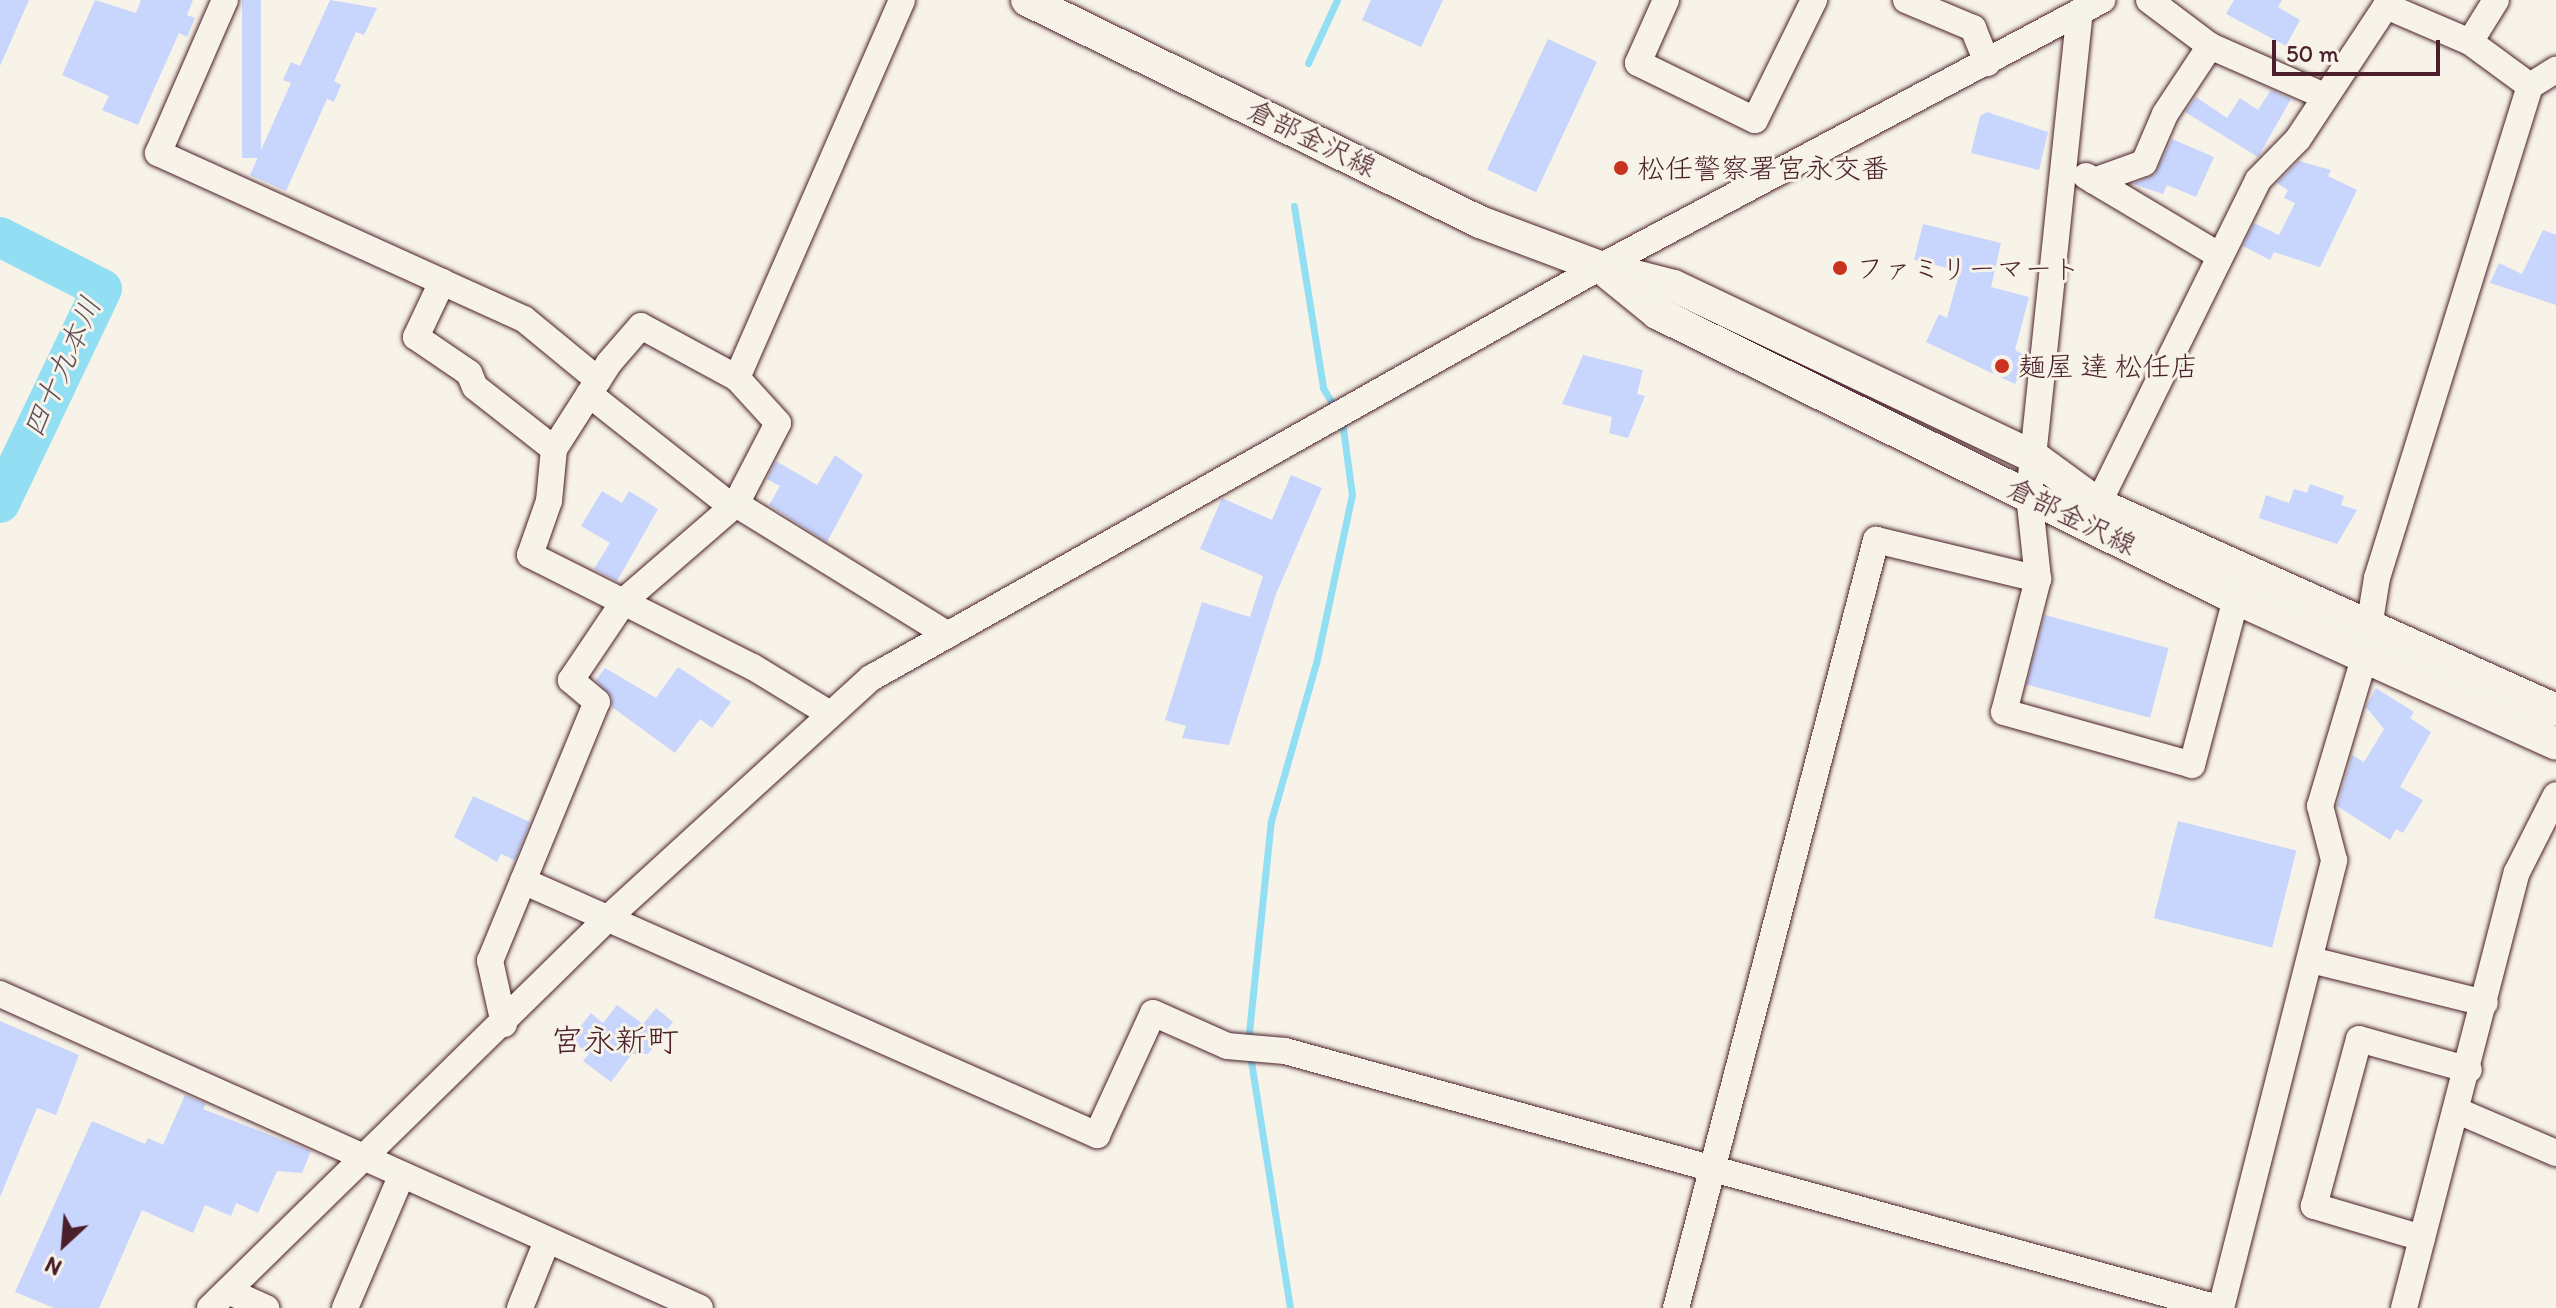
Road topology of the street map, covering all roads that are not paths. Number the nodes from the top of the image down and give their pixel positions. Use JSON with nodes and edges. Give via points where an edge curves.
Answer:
{"nodes":[{"id":1,"x":225,"y":0,"type":"edge"},
{"id":2,"x":902,"y":0,"type":"edge"},
{"id":3,"x":1027,"y":0,"type":"edge"},
{"id":4,"x":1666,"y":0,"type":"edge"},
{"id":5,"x":1814,"y":0,"type":"edge"},
{"id":6,"x":1906,"y":0,"type":"edge"},
{"id":7,"x":2149,"y":0,"type":"edge"},
{"id":8,"x":2496,"y":0,"type":"edge"},
{"id":9,"x":2387,"y":3,"type":"edge"},
{"id":10,"x":2091,"y":7,"type":"edge"},
{"id":11,"x":2470,"y":42,"type":"junction"},
{"id":12,"x":2210,"y":46,"type":"junction"},
{"id":13,"x":1987,"y":63,"type":"junction"},
{"id":14,"x":2556,"y":70,"type":"edge"},
{"id":15,"x":2530,"y":86,"type":"junction"},
{"id":16,"x":2322,"y":95,"type":"junction"},
{"id":17,"x":2063,"y":165,"type":"junction"},
{"id":18,"x":2094,"y":181,"type":"junction"},
{"id":19,"x":2217,"y":254,"type":"junction"},
{"id":20,"x":1600,"y":267,"type":"junction"},
{"id":21,"x":442,"y":282,"type":"junction"},
{"id":22,"x":737,"y":378,"type":"junction"},
{"id":23,"x":593,"y":387,"type":"junction"},
{"id":24,"x":554,"y":449,"type":"junction"},
{"id":25,"x":2034,"y":457,"type":"junction"},
{"id":26,"x":2029,"y":495,"type":"junction"},
{"id":27,"x":2098,"y":504,"type":"junction"},
{"id":28,"x":734,"y":506,"type":"junction"},
{"id":29,"x":2244,"y":567,"type":"junction"},
{"id":30,"x":2038,"y":579,"type":"junction"},
{"id":31,"x":2237,"y":599,"type":"junction"},
{"id":32,"x":625,"y":600,"type":"junction"},
{"id":33,"x":948,"y":635,"type":"junction"},
{"id":34,"x":2365,"y":642,"type":"junction"},
{"id":35,"x":2556,"y":710,"type":"edge"},
{"id":36,"x":830,"y":714,"type":"junction"},
{"id":37,"x":2556,"y":744,"type":"edge"},
{"id":38,"x":2556,"y":795,"type":"edge"},
{"id":39,"x":523,"y":881,"type":"junction"},
{"id":40,"x":608,"y":918,"type":"junction"},
{"id":41,"x":2311,"y":960,"type":"junction"},
{"id":42,"x":0,"y":994,"type":"edge"},
{"id":43,"x":2485,"y":1003,"type":"junction"},
{"id":44,"x":504,"y":1024,"type":"junction"},
{"id":45,"x":2469,"y":1070,"type":"junction"},
{"id":46,"x":2458,"y":1111,"type":"junction"},
{"id":47,"x":2556,"y":1153,"type":"edge"},
{"id":48,"x":363,"y":1161,"type":"junction"},
{"id":49,"x":1711,"y":1173,"type":"junction"},
{"id":50,"x":401,"y":1177,"type":"junction"},
{"id":51,"x":2422,"y":1238,"type":"junction"},
{"id":52,"x":547,"y":1241,"type":"junction"},
{"id":53,"x":219,"y":1300,"type":"edge"},
{"id":54,"x":688,"y":1306,"type":"edge"},
{"id":55,"x":266,"y":1308,"type":"edge"},
{"id":56,"x":345,"y":1308,"type":"edge"},
{"id":57,"x":520,"y":1308,"type":"edge"},
{"id":58,"x":1676,"y":1308,"type":"edge"},
{"id":59,"x":2220,"y":1308,"type":"edge"},
{"id":60,"x":2404,"y":1308,"type":"edge"}],
"edges":[{"from":1,"to":21,"type":"street","via":[[158,153]]},
{"from":2,"to":22,"type":"street"},
{"from":3,"to":20,"type":"main road","name":"倉部金沢線","via":[[1480,222]]},
{"from":4,"to":5,"type":"street","via":[[1638,63],[1755,120]]},
{"from":6,"to":13,"type":"street","via":[[1973,28]]},
{"from":7,"to":12,"type":"street"},
{"from":8,"to":11,"type":"street"},
{"from":9,"to":11,"type":"street"},
{"from":9,"to":16,"type":"street"},
{"from":10,"to":13,"type":"street"},
{"from":10,"to":17,"type":"street"},
{"from":11,"to":15,"type":"street"},
{"from":12,"to":16,"type":"street"},
{"from":12,"to":18,"type":"street","via":[[2165,114],[2144,163]]},
{"from":13,"to":20,"type":"street"},
{"from":14,"to":15,"type":"street"},
{"from":15,"to":34,"type":"street","via":[[2415,441]]},
{"from":16,"to":19,"type":"street","via":[[2298,139],[2258,180]]},
{"from":17,"to":18,"type":"street"},
{"from":17,"to":25,"type":"street"},
{"from":18,"to":19,"type":"street"},
{"from":19,"to":27,"type":"street"},
{"from":20,"to":25,"type":"main road","name":"倉部金沢線","via":[[1674,286]]},
{"from":20,"to":26,"type":"main road","name":"倉部金沢線","via":[[1657,313]]},
{"from":20,"to":33,"type":"street"},
{"from":21,"to":23,"type":"street","via":[[524,319]]},
{"from":21,"to":24,"type":"street","via":[[416,337],[469,373],[475,387]]},
{"from":22,"to":23,"type":"street","via":[[641,326]]},
{"from":22,"to":28,"type":"street","via":[[778,423]]},
{"from":23,"to":24,"type":"street"},
{"from":23,"to":28,"type":"street"},
{"from":24,"to":32,"type":"street","via":[[549,501],[530,555]]},
{"from":25,"to":26,"type":"street"},
{"from":25,"to":27,"type":"main road","name":"倉部金沢線"},
{"from":26,"to":30,"type":"street"},
{"from":26,"to":31,"type":"main road","name":"倉部金沢線"},
{"from":27,"to":29,"type":"main road","name":"倉部金沢線"},
{"from":28,"to":32,"type":"street"},
{"from":28,"to":33,"type":"street"},
{"from":29,"to":31,"type":"street"},
{"from":29,"to":34,"type":"main road","name":"倉部金沢線"},
{"from":30,"to":31,"type":"street","via":[[2004,712],[2192,765]]},
{"from":30,"to":49,"type":"street","via":[[1876,540]]},
{"from":31,"to":34,"type":"main road","name":"倉部金沢線"},
{"from":32,"to":36,"type":"street"},
{"from":32,"to":39,"type":"street","via":[[571,680],[597,702]]},
{"from":33,"to":36,"type":"street","via":[[871,678]]},
{"from":34,"to":35,"type":"main road","name":"倉部金沢線"},
{"from":34,"to":37,"type":"main road","name":"倉部金沢線"},
{"from":34,"to":41,"type":"street","via":[[2320,806],[2334,860]]},
{"from":36,"to":40,"type":"street"},
{"from":38,"to":43,"type":"street","via":[[2517,872]]},
{"from":39,"to":40,"type":"street"},
{"from":39,"to":44,"type":"street","via":[[490,961]]},
{"from":40,"to":44,"type":"street"},
{"from":40,"to":49,"type":"street","via":[[1097,1135],[1153,1013],[1249,1048],[1285,1051]]},
{"from":41,"to":43,"type":"street"},
{"from":41,"to":59,"type":"street"},
{"from":42,"to":48,"type":"street"},
{"from":43,"to":45,"type":"street"},
{"from":44,"to":48,"type":"street"},
{"from":45,"to":46,"type":"street"},
{"from":45,"to":51,"type":"street","via":[[2359,1039],[2314,1206]]},
{"from":46,"to":47,"type":"street"},
{"from":46,"to":51,"type":"street"},
{"from":48,"to":50,"type":"street"},
{"from":48,"to":53,"type":"street"},
{"from":49,"to":58,"type":"street"},
{"from":49,"to":59,"type":"street"},
{"from":50,"to":52,"type":"street"},
{"from":50,"to":56,"type":"street"},
{"from":51,"to":60,"type":"street"},
{"from":52,"to":54,"type":"street"},
{"from":52,"to":57,"type":"street"},
{"from":53,"to":55,"type":"street"}]}
